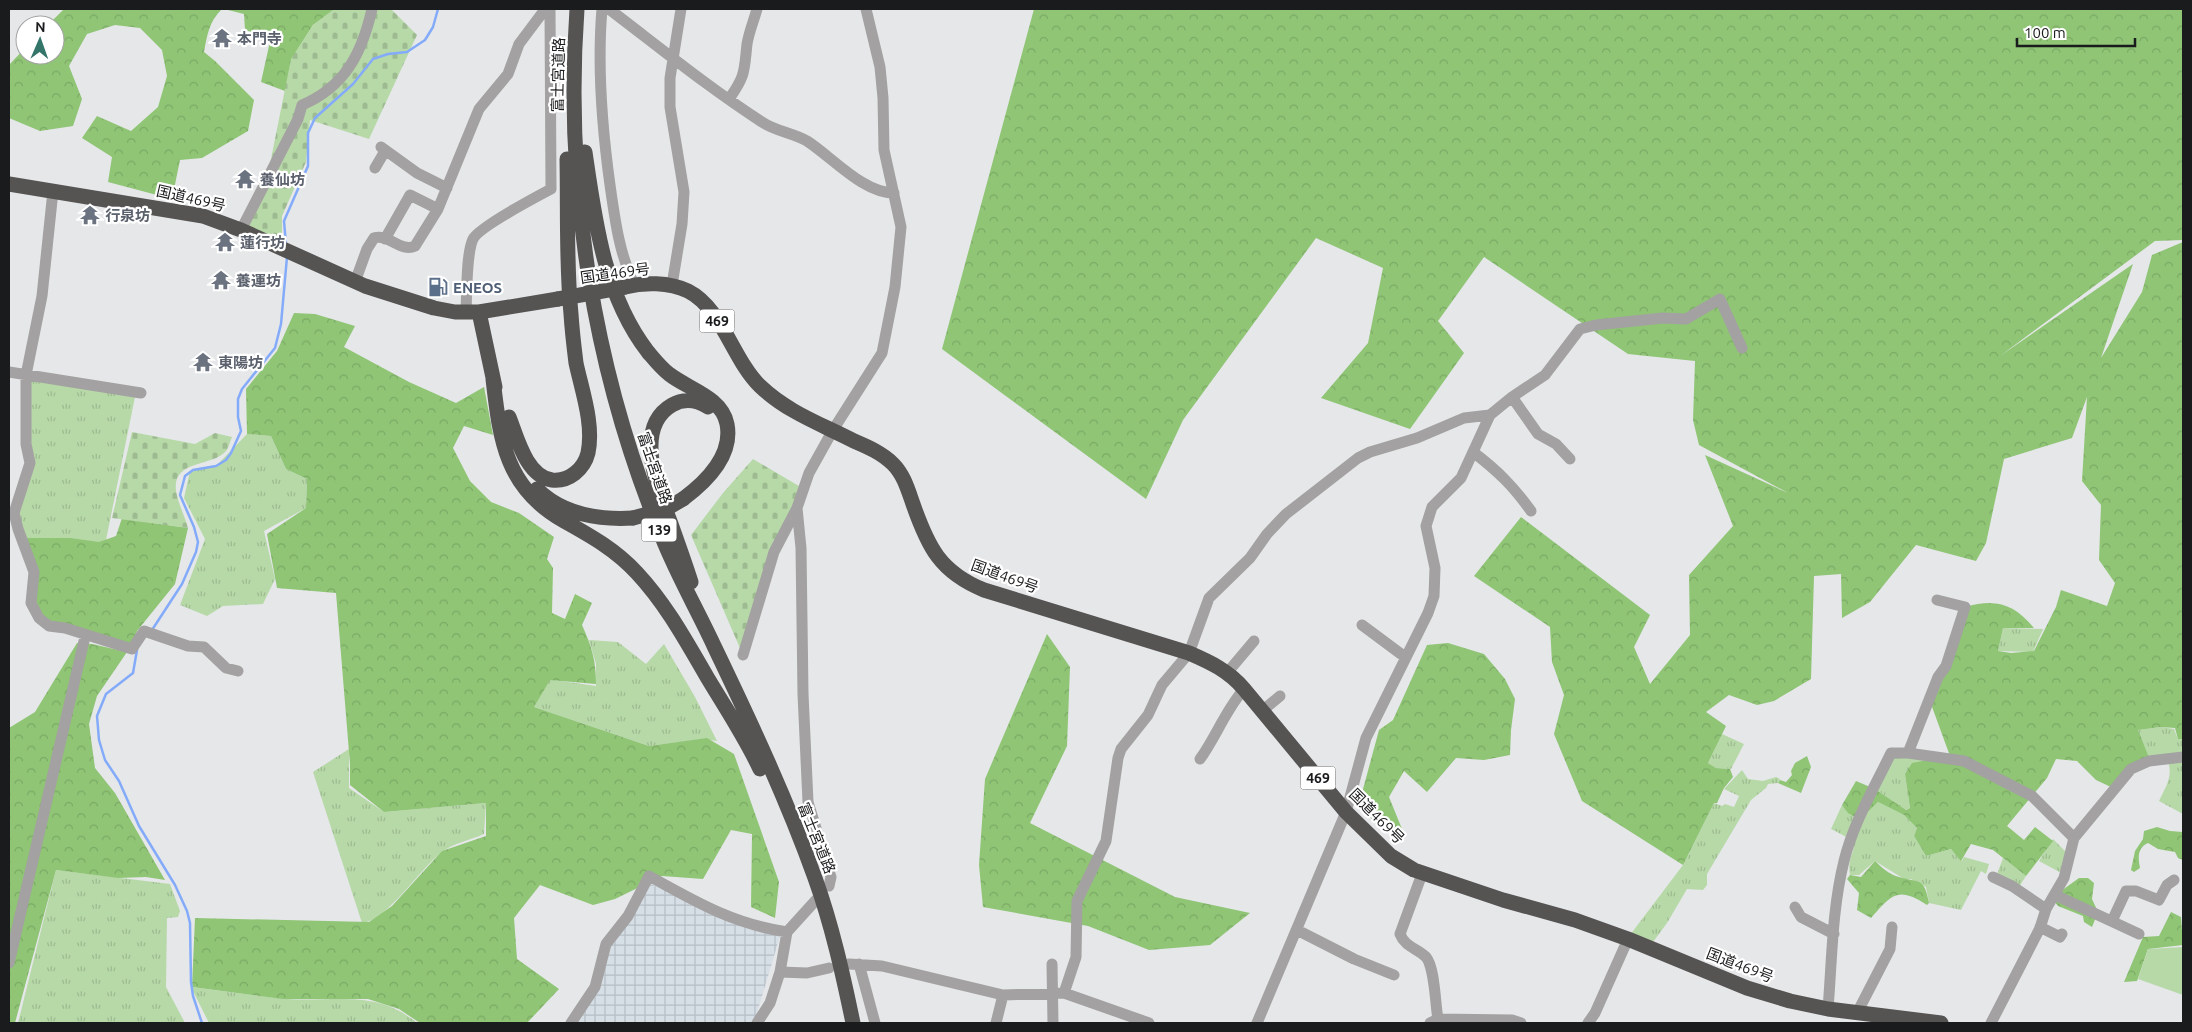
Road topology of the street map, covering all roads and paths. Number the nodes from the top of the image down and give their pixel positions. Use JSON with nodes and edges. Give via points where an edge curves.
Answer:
{"nodes":[{"id":1,"x":372,"y":9,"type":"edge"},
{"id":2,"x":549,"y":9,"type":"edge"},
{"id":3,"x":577,"y":9,"type":"edge"},
{"id":4,"x":602,"y":9,"type":"edge"},
{"id":5,"x":609,"y":9,"type":"edge"},
{"id":6,"x":680,"y":9,"type":"edge"},
{"id":7,"x":757,"y":9,"type":"edge"},
{"id":8,"x":866,"y":9,"type":"edge"},
{"id":9,"x":575,"y":43,"type":"junction"},
{"id":10,"x":673,"y":58,"type":"junction"},
{"id":11,"x":729,"y":99,"type":"junction"},
{"id":12,"x":374,"y":168,"type":"dead end"},
{"id":13,"x":9,"y":184,"type":"edge"},
{"id":14,"x":447,"y":188,"type":"junction"},
{"id":15,"x":53,"y":191,"type":"junction"},
{"id":16,"x":894,"y":193,"type":"junction"},
{"id":17,"x":438,"y":209,"type":"junction"},
{"id":18,"x":242,"y":230,"type":"junction"},
{"id":19,"x":385,"y":239,"type":"junction"},
{"id":20,"x":355,"y":282,"type":"junction"},
{"id":21,"x":629,"y":286,"type":"junction"},
{"id":22,"x":672,"y":286,"type":"junction"},
{"id":23,"x":476,"y":312,"type":"junction"},
{"id":24,"x":1742,"y":348,"type":"dead end"},
{"id":25,"x":9,"y":372,"type":"edge"},
{"id":26,"x":26,"y":375,"type":"junction"},
{"id":27,"x":493,"y":379,"type":"junction"},
{"id":28,"x":141,"y":393,"type":"dead end"},
{"id":29,"x":1512,"y":397,"type":"junction"},
{"id":30,"x":1490,"y":415,"type":"junction"},
{"id":31,"x":509,"y":417,"type":"junction"},
{"id":32,"x":833,"y":430,"type":"junction"},
{"id":33,"x":1473,"y":452,"type":"junction"},
{"id":34,"x":1570,"y":459,"type":"dead end"},
{"id":35,"x":683,"y":497,"type":"junction"},
{"id":36,"x":796,"y":508,"type":"junction"},
{"id":37,"x":1532,"y":511,"type":"dead end"},
{"id":38,"x":632,"y":516,"type":"junction"},
{"id":39,"x":1938,"y":600,"type":"dead end"},
{"id":40,"x":1362,"y":625,"type":"dead end"},
{"id":41,"x":84,"y":641,"type":"dead end"},
{"id":42,"x":1254,"y":641,"type":"dead end"},
{"id":43,"x":714,"y":647,"type":"junction"},
{"id":44,"x":1189,"y":653,"type":"junction"},
{"id":45,"x":743,"y":655,"type":"dead end"},
{"id":46,"x":1406,"y":657,"type":"junction"},
{"id":47,"x":238,"y":671,"type":"dead end"},
{"id":48,"x":1227,"y":673,"type":"junction"},
{"id":49,"x":1244,"y":689,"type":"junction"},
{"id":50,"x":1280,"y":696,"type":"dead end"},
{"id":51,"x":1262,"y":711,"type":"junction"},
{"id":52,"x":1908,"y":753,"type":"junction"},
{"id":53,"x":2183,"y":757,"type":"edge"},
{"id":54,"x":1200,"y":759,"type":"dead end"},
{"id":55,"x":1346,"y":812,"type":"junction"},
{"id":56,"x":2074,"y":838,"type":"junction"},
{"id":57,"x":1422,"y":874,"type":"junction"},
{"id":58,"x":1993,"y":877,"type":"dead end"},
{"id":59,"x":2174,"y":880,"type":"dead end"},
{"id":60,"x":823,"y":883,"type":"junction"},
{"id":61,"x":2055,"y":895,"type":"junction"},
{"id":62,"x":816,"y":900,"type":"dead end"},
{"id":63,"x":1795,"y":907,"type":"dead end"},
{"id":64,"x":2046,"y":909,"type":"junction"},
{"id":65,"x":2112,"y":921,"type":"junction"},
{"id":66,"x":1892,"y":927,"type":"dead end"},
{"id":67,"x":2040,"y":927,"type":"junction"},
{"id":68,"x":1297,"y":930,"type":"junction"},
{"id":69,"x":787,"y":932,"type":"junction"},
{"id":70,"x":1834,"y":934,"type":"junction"},
{"id":71,"x":2062,"y":934,"type":"dead end"},
{"id":72,"x":2140,"y":934,"type":"dead end"},
{"id":73,"x":1628,"y":939,"type":"junction"},
{"id":74,"x":9,"y":963,"type":"edge"},
{"id":75,"x":1052,"y":964,"type":"dead end"},
{"id":76,"x":829,"y":968,"type":"dead end"},
{"id":77,"x":780,"y":972,"type":"junction"},
{"id":78,"x":1394,"y":975,"type":"dead end"},
{"id":79,"x":1064,"y":992,"type":"junction"},
{"id":80,"x":1052,"y":993,"type":"junction"},
{"id":81,"x":1003,"y":994,"type":"junction"},
{"id":82,"x":1828,"y":1009,"type":"junction"},
{"id":83,"x":1857,"y":1013,"type":"junction"},
{"id":84,"x":1434,"y":1021,"type":"edge"},
{"id":85,"x":1142,"y":1022,"type":"edge"},
{"id":86,"x":1910,"y":1022,"type":"edge"},
{"id":87,"x":571,"y":1023,"type":"edge"},
{"id":88,"x":757,"y":1023,"type":"edge"},
{"id":89,"x":853,"y":1023,"type":"edge"},
{"id":90,"x":875,"y":1023,"type":"edge"},
{"id":91,"x":996,"y":1023,"type":"edge"},
{"id":92,"x":1053,"y":1023,"type":"edge"},
{"id":93,"x":1257,"y":1023,"type":"edge"},
{"id":94,"x":1521,"y":1023,"type":"edge"},
{"id":95,"x":1588,"y":1023,"type":"edge"},
{"id":96,"x":1941,"y":1023,"type":"edge"},
{"id":97,"x":1991,"y":1023,"type":"edge"}],
"edges":[{"from":1,"to":18,"type":"street","via":[[359,49],[337,84],[302,105],[298,120]]},
{"from":2,"to":14,"type":"street","via":[[543,12],[519,44],[508,74],[479,109]]},
{"from":2,"to":23,"type":"street","via":[[551,188],[487,226],[473,238],[470,255]]},
{"from":3,"to":9,"type":"highway","name":"富士宮道路","number":"139"},
{"from":4,"to":21,"type":"street","via":[[604,139],[618,242]]},
{"from":5,"to":10,"type":"street"},
{"from":6,"to":10,"type":"street"},
{"from":7,"to":11,"type":"street","via":[[748,42],[745,71]]},
{"from":8,"to":16,"type":"street","via":[[880,68],[884,150]]},
{"from":9,"to":31,"type":"highway","via":[[567,122],[568,264],[576,361],[589,438],[586,461],[574,474],[561,479],[541,476],[532,467]]},
{"from":9,"to":35,"type":"highway","via":[[584,145],[598,233],[616,296],[636,335],[659,365],[712,400],[720,408],[727,424],[726,444],[721,457],[702,483]]},
{"from":9,"to":43,"type":"highway","name":"富士宮道路","number":"139","via":[[578,183],[604,357],[618,412],[648,502],[683,585]]},
{"from":10,"to":11,"type":"street"},
{"from":10,"to":22,"type":"street","via":[[670,107],[684,192]]},
{"from":11,"to":16,"type":"street","via":[[764,123],[805,140],[856,178],[886,193]]},
{"from":12,"to":14,"type":"street","via":[[383,149]]},
{"from":13,"to":15,"type":"highway","name":"国道469号","number":"469"},
{"from":14,"to":17,"type":"street"},
{"from":15,"to":18,"type":"highway","name":"国道469号","number":"469","via":[[203,216]]},
{"from":15,"to":26,"type":"street","via":[[42,296]]},
{"from":16,"to":32,"type":"street","via":[[901,227],[899,257],[882,353]]},
{"from":17,"to":19,"type":"street","via":[[415,246],[407,248]]},
{"from":17,"to":19,"type":"street","via":[[410,195]]},
{"from":18,"to":20,"type":"highway","name":"国道469号","number":"469"},
{"from":19,"to":20,"type":"street","via":[[378,237],[372,240]]},
{"from":20,"to":23,"type":"highway","name":"国道469号","number":"469","via":[[434,308]]},
{"from":21,"to":22,"type":"highway","name":"国道469号","number":"469"},
{"from":21,"to":23,"type":"highway","name":"国道469号","number":"469","bridge":true},
{"from":22,"to":32,"type":"highway","name":"国道469号","number":"469","via":[[688,291],[710,310],[759,385],[782,405]]},
{"from":23,"to":27,"type":"highway"},
{"from":23,"to":31,"type":"highway"},
{"from":24,"to":29,"type":"street","via":[[1720,299],[1686,319],[1663,318],[1596,325],[1580,329],[1545,375]]},
{"from":25,"to":26,"type":"street"},
{"from":26,"to":28,"type":"street"},
{"from":26,"to":47,"type":"street","via":[[26,444],[30,463],[14,513],[34,572],[31,603],[39,618],[49,626],[132,649],[144,631],[188,646],[204,647],[226,668]]},
{"from":27,"to":38,"type":"highway","via":[[511,452],[518,466],[542,494],[571,510],[595,518]]},
{"from":27,"to":60,"type":"highway","via":[[503,447],[521,484],[550,512],[609,546],[658,598],[737,728],[788,829]]},
{"from":29,"to":30,"type":"street"},
{"from":29,"to":34,"type":"street","via":[[1538,434],[1556,444]]},
{"from":30,"to":33,"type":"street"},
{"from":30,"to":44,"type":"street","via":[[1464,418],[1417,438],[1370,452],[1286,514],[1250,558],[1209,598]]},
{"from":31,"to":38,"type":"highway","via":[[518,455],[529,474],[553,497],[596,513]]},
{"from":32,"to":36,"type":"street"},
{"from":32,"to":44,"type":"highway","name":"国道469号","number":"469","via":[[876,451],[894,464],[902,475],[931,548],[946,568],[966,583]]},
{"from":33,"to":37,"type":"street","via":[[1498,471]]},
{"from":33,"to":46,"type":"street","via":[[1461,478],[1432,507],[1426,526],[1435,568],[1434,596]]},
{"from":35,"to":38,"type":"highway","bridge":true,"via":[[666,509]]},
{"from":35,"to":43,"type":"highway","via":[[715,460],[722,439],[717,417],[703,404],[692,400],[679,401],[658,418],[651,443],[652,460]]},
{"from":36,"to":45,"type":"street","via":[[774,552]]},
{"from":36,"to":60,"type":"street","via":[[801,548],[808,802],[831,877]]},
{"from":39,"to":52,"type":"street","via":[[1965,607],[1946,666],[1938,677]]},
{"from":40,"to":46,"type":"street"},
{"from":41,"to":74,"type":"street"},
{"from":42,"to":48,"type":"street"},
{"from":43,"to":60,"type":"highway","name":"富士宮道路","number":"139"},
{"from":44,"to":48,"type":"highway","name":"国道469号","number":"469"},
{"from":44,"to":79,"type":"street","via":[[1162,685],[1148,715],[1121,749],[1106,841],[1077,901],[1076,957]]},
{"from":46,"to":55,"type":"street","via":[[1366,738]]},
{"from":48,"to":49,"type":"highway","name":"国道469号","number":"469"},
{"from":49,"to":51,"type":"highway","name":"国道469号","number":"469"},
{"from":49,"to":54,"type":"street","via":[[1230,705],[1212,743]]},
{"from":50,"to":51,"type":"street"},
{"from":51,"to":55,"type":"highway","name":"国道469号","number":"469"},
{"from":52,"to":56,"type":"street","via":[[1964,761],[2000,779],[2032,796]]},
{"from":52,"to":70,"type":"street","via":[[1891,753],[1857,825],[1844,860]]},
{"from":53,"to":56,"type":"street","via":[[2149,761],[2131,769]]},
{"from":55,"to":57,"type":"highway","name":"国道469号","number":"469","via":[[1391,856]]},
{"from":55,"to":68,"type":"street"},
{"from":56,"to":61,"type":"street","via":[[2064,878]]},
{"from":57,"to":73,"type":"highway","name":"国道469号","number":"469"},
{"from":57,"to":84,"type":"street","via":[[1400,934],[1403,942],[1425,956],[1432,966]]},
{"from":58,"to":64,"type":"street"},
{"from":59,"to":65,"type":"street","via":[[2167,885],[2159,900],[2136,891],[2126,891]]},
{"from":60,"to":89,"type":"highway","name":"富士宮道路","number":"139"},
{"from":61,"to":64,"type":"street"},
{"from":61,"to":65,"type":"street"},
{"from":62,"to":69,"type":"street"},
{"from":63,"to":70,"type":"street","via":[[1801,917]]},
{"from":64,"to":67,"type":"street"},
{"from":65,"to":72,"type":"street"},
{"from":66,"to":83,"type":"street","via":[[1890,949]]},
{"from":67,"to":71,"type":"street","via":[[2060,937]]},
{"from":67,"to":97,"type":"street"},
{"from":68,"to":78,"type":"street"},
{"from":68,"to":93,"type":"street"},
{"from":69,"to":77,"type":"street"},
{"from":69,"to":87,"type":"street","via":[[761,928],[713,912],[649,876],[628,916],[606,944],[595,987]]},
{"from":70,"to":82,"type":"street"},
{"from":73,"to":82,"type":"highway","name":"国道469号","number":"469","via":[[1747,988]]},
{"from":73,"to":95,"type":"street","via":[[1596,1013]]},
{"from":75,"to":80,"type":"street"},
{"from":76,"to":77,"type":"street","via":[[807,973]]},
{"from":77,"to":88,"type":"street","via":[[770,1003]]},
{"from":79,"to":80,"type":"street"},
{"from":79,"to":85,"type":"street"},
{"from":80,"to":81,"type":"street"},
{"from":80,"to":92,"type":"street"},
{"from":81,"to":90,"type":"street","via":[[882,966],[854,964]]},
{"from":81,"to":91,"type":"street"},
{"from":82,"to":83,"type":"highway","name":"国道469号","number":"469"},
{"from":83,"to":86,"type":"highway","name":"国道469号","number":"469"},
{"from":84,"to":94,"type":"street","via":[[1512,1020]]},
{"from":86,"to":96,"type":"highway","name":"国道469号","number":"469"}]}
